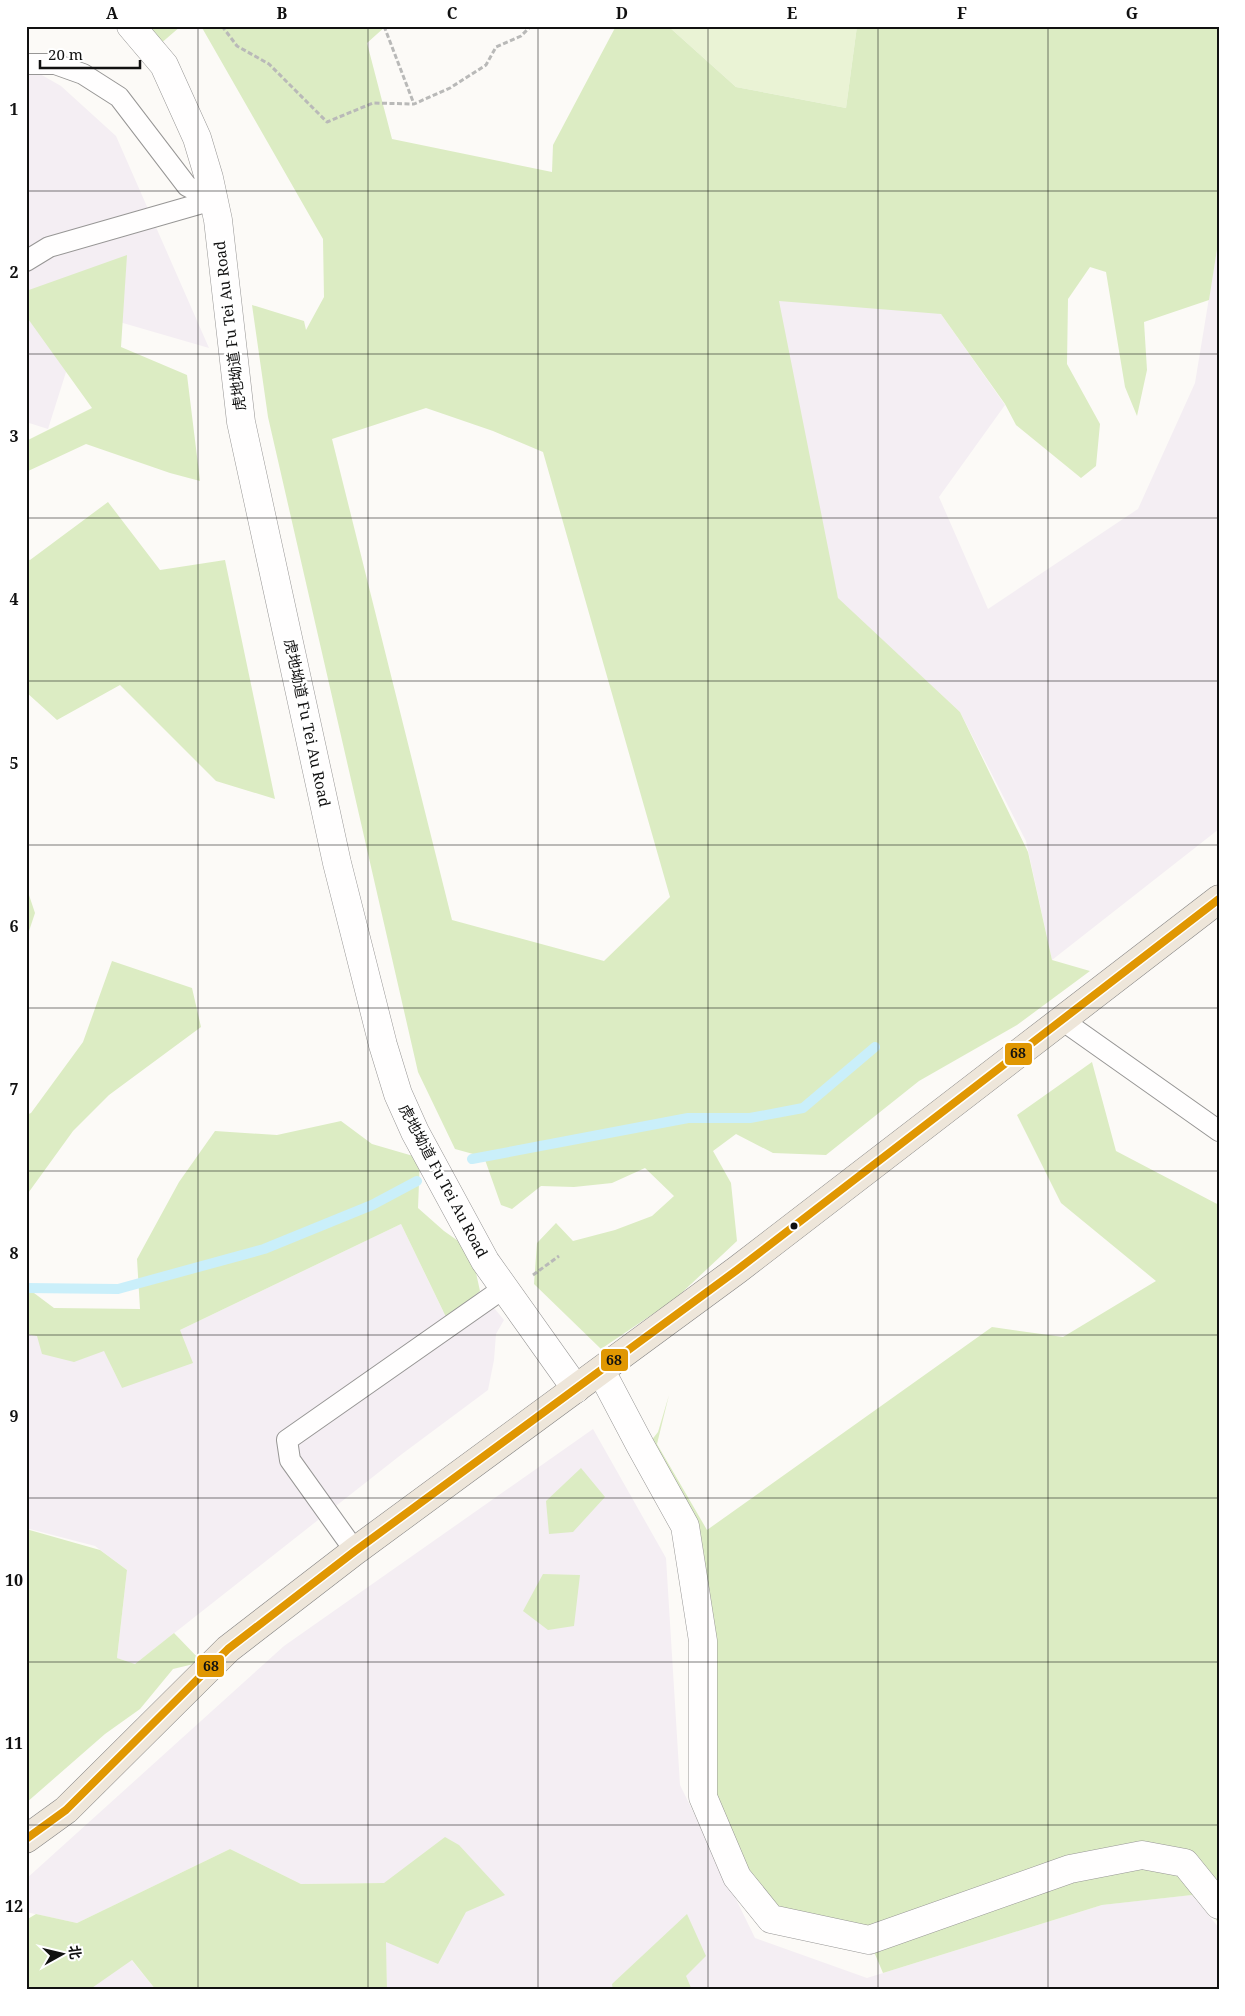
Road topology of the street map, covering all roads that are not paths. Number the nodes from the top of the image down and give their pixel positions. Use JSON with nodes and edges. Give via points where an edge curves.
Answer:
{"nodes":[{"id":1,"x":131,"y":26,"type":"edge"},
{"id":2,"x":26,"y":64,"type":"edge"},
{"id":3,"x":213,"y":200,"type":"junction"},
{"id":4,"x":26,"y":262,"type":"edge"},
{"id":5,"x":1219,"y":899,"type":"edge"},
{"id":6,"x":1062,"y":1020,"type":"junction"},
{"id":7,"x":1219,"y":1131,"type":"edge"},
{"id":8,"x":516,"y":1283,"type":"junction"},
{"id":9,"x":602,"y":1371,"type":"junction"},
{"id":10,"x":576,"y":1389,"type":"junction"},
{"id":11,"x":355,"y":1551,"type":"junction"},
{"id":12,"x":26,"y":1839,"type":"edge"},
{"id":13,"x":1219,"y":1905,"type":"edge"}],
"edges":[{"from":1,"to":3,"type":"street","name":"虎地坳道 Fu Tei Au Road","via":[[164,65],[178,92],[198,138]]},
{"from":2,"to":3,"type":"lane","via":[[55,64],[83,74],[119,97],[188,186]]},
{"from":3,"to":4,"type":"lane","via":[[49,246]]},
{"from":3,"to":8,"type":"street","name":"虎地坳道 Fu Tei Au Road","via":[[241,422],[337,863],[383,1045],[398,1094],[415,1132],[485,1260]]},
{"from":5,"to":6,"type":"main road"},
{"from":6,"to":7,"type":"lane"},
{"from":6,"to":9,"type":"main road"},
{"from":8,"to":10,"type":"street","name":"虎地坳道 Fu Tei Au Road"},
{"from":8,"to":11,"type":"lane","via":[[287,1440],[290,1460]]},
{"from":9,"to":10,"type":"main road"},
{"from":9,"to":13,"type":"street","via":[[685,1526],[703,1640],[703,1797],[737,1877],[771,1919],[869,1940],[1070,1869],[1142,1856],[1185,1864]]},
{"from":10,"to":11,"type":"main road"},
{"from":11,"to":12,"type":"main road","via":[[228,1649],[66,1810]]}]}
